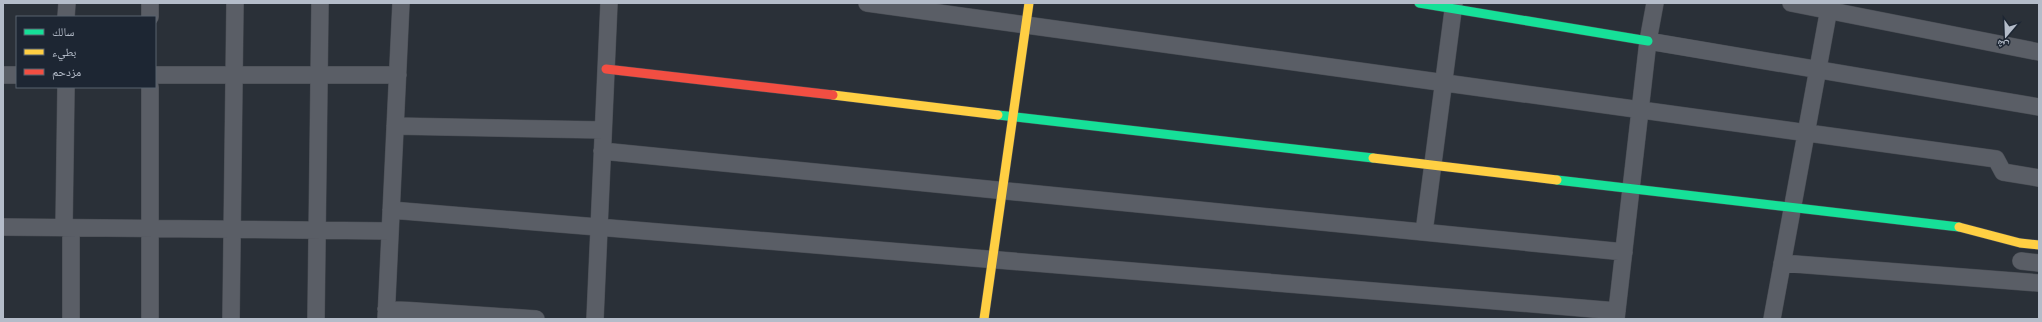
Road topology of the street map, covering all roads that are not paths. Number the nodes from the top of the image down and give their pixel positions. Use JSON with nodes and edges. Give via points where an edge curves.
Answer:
{"nodes":[{"id":1,"x":67,"y":3,"type":"edge"},
{"id":2,"x":150,"y":3,"type":"edge"},
{"id":3,"x":235,"y":3,"type":"edge"},
{"id":4,"x":320,"y":3,"type":"edge"},
{"id":5,"x":401,"y":3,"type":"edge"},
{"id":6,"x":609,"y":3,"type":"edge"},
{"id":7,"x":867,"y":3,"type":"edge"},
{"id":8,"x":1029,"y":3,"type":"edge"},
{"id":9,"x":1419,"y":3,"type":"edge"},
{"id":10,"x":1655,"y":3,"type":"edge"},
{"id":11,"x":1791,"y":3,"type":"edge"},
{"id":12,"x":1454,"y":6,"type":"edge"},
{"id":13,"x":1829,"y":6,"type":"edge"},
{"id":14,"x":66,"y":16,"type":"edge"},
{"id":15,"x":150,"y":16,"type":"edge"},
{"id":16,"x":1036,"y":25,"type":"junction"},
{"id":17,"x":1648,"y":41,"type":"junction"},
{"id":18,"x":2039,"y":52,"type":"edge"},
{"id":19,"x":606,"y":70,"type":"junction"},
{"id":20,"x":1817,"y":70,"type":"junction"},
{"id":21,"x":3,"y":75,"type":"edge"},
{"id":22,"x":16,"y":75,"type":"edge"},
{"id":23,"x":156,"y":75,"type":"edge"},
{"id":24,"x":234,"y":75,"type":"junction"},
{"id":25,"x":319,"y":75,"type":"junction"},
{"id":26,"x":398,"y":76,"type":"junction"},
{"id":27,"x":1444,"y":83,"type":"junction"},
{"id":28,"x":66,"y":88,"type":"edge"},
{"id":29,"x":150,"y":88,"type":"edge"},
{"id":30,"x":2039,"y":107,"type":"edge"},
{"id":31,"x":1640,"y":110,"type":"junction"},
{"id":32,"x":1012,"y":117,"type":"junction"},
{"id":33,"x":395,"y":126,"type":"junction"},
{"id":34,"x":603,"y":130,"type":"junction"},
{"id":35,"x":1806,"y":133,"type":"junction"},
{"id":36,"x":602,"y":151,"type":"junction"},
{"id":37,"x":1433,"y":166,"type":"junction"},
{"id":38,"x":2039,"y":178,"type":"edge"},
{"id":39,"x":1631,"y":189,"type":"junction"},
{"id":40,"x":1013,"y":191,"type":"junction"},
{"id":41,"x":1792,"y":207,"type":"junction"},
{"id":42,"x":391,"y":210,"type":"junction"},
{"id":43,"x":3,"y":227,"type":"edge"},
{"id":44,"x":67,"y":228,"type":"junction"},
{"id":45,"x":599,"y":228,"type":"junction"},
{"id":46,"x":150,"y":229,"type":"junction"},
{"id":47,"x":232,"y":229,"type":"junction"},
{"id":48,"x":317,"y":230,"type":"junction"},
{"id":49,"x":390,"y":231,"type":"junction"},
{"id":50,"x":1424,"y":232,"type":"junction"},
{"id":51,"x":2039,"y":245,"type":"edge"},
{"id":52,"x":1624,"y":252,"type":"junction"},
{"id":53,"x":1003,"y":261,"type":"junction"},
{"id":54,"x":2021,"y":261,"type":"dead end"},
{"id":55,"x":1782,"y":263,"type":"junction"},
{"id":56,"x":2039,"y":263,"type":"edge"},
{"id":57,"x":2039,"y":283,"type":"edge"},
{"id":58,"x":386,"y":314,"type":"edge"},
{"id":59,"x":1617,"y":315,"type":"edge"},
{"id":60,"x":70,"y":319,"type":"edge"},
{"id":61,"x":150,"y":319,"type":"edge"},
{"id":62,"x":231,"y":319,"type":"edge"},
{"id":63,"x":316,"y":319,"type":"edge"},
{"id":64,"x":536,"y":319,"type":"edge"},
{"id":65,"x":595,"y":319,"type":"edge"},
{"id":66,"x":984,"y":319,"type":"edge"},
{"id":67,"x":1772,"y":319,"type":"edge"}],
"edges":[{"from":1,"to":14,"type":"street"},
{"from":2,"to":15,"type":"street"},
{"from":3,"to":24,"type":"street"},
{"from":4,"to":25,"type":"street"},
{"from":5,"to":26,"type":"street"},
{"from":6,"to":19,"type":"street"},
{"from":7,"to":16,"type":"street"},
{"from":8,"to":16,"type":"street"},
{"from":9,"to":12,"type":"street"},
{"from":10,"to":17,"type":"street"},
{"from":11,"to":13,"type":"street"},
{"from":12,"to":17,"type":"street"},
{"from":12,"to":27,"type":"street"},
{"from":13,"to":18,"type":"street"},
{"from":13,"to":20,"type":"street"},
{"from":16,"to":27,"type":"street"},
{"from":16,"to":32,"type":"street"},
{"from":17,"to":20,"type":"street"},
{"from":17,"to":31,"type":"street"},
{"from":19,"to":32,"type":"street"},
{"from":19,"to":34,"type":"street"},
{"from":20,"to":30,"type":"street"},
{"from":20,"to":35,"type":"street"},
{"from":21,"to":22,"type":"street"},
{"from":23,"to":24,"type":"street"},
{"from":24,"to":25,"type":"street"},
{"from":24,"to":47,"type":"street"},
{"from":25,"to":26,"type":"street"},
{"from":25,"to":48,"type":"street"},
{"from":26,"to":33,"type":"street"},
{"from":27,"to":31,"type":"street"},
{"from":27,"to":37,"type":"street"},
{"from":28,"to":44,"type":"street"},
{"from":29,"to":46,"type":"street"},
{"from":31,"to":35,"type":"street"},
{"from":31,"to":39,"type":"street"},
{"from":32,"to":37,"type":"street"},
{"from":32,"to":40,"type":"street"},
{"from":33,"to":34,"type":"street"},
{"from":33,"to":42,"type":"street"},
{"from":34,"to":36,"type":"street"},
{"from":35,"to":38,"type":"street","via":[[1996,159],[2003,172]]},
{"from":35,"to":41,"type":"street"},
{"from":36,"to":40,"type":"street"},
{"from":36,"to":45,"type":"street"},
{"from":37,"to":39,"type":"street"},
{"from":37,"to":50,"type":"street"},
{"from":39,"to":41,"type":"street"},
{"from":39,"to":52,"type":"street"},
{"from":40,"to":50,"type":"street"},
{"from":40,"to":53,"type":"street"},
{"from":41,"to":51,"type":"street","via":[[1956,226]]},
{"from":41,"to":55,"type":"street"},
{"from":42,"to":45,"type":"street"},
{"from":42,"to":49,"type":"street"},
{"from":43,"to":44,"type":"street"},
{"from":44,"to":46,"type":"street"},
{"from":44,"to":60,"type":"street"},
{"from":45,"to":53,"type":"street"},
{"from":45,"to":65,"type":"street"},
{"from":46,"to":47,"type":"street"},
{"from":46,"to":61,"type":"street"},
{"from":47,"to":48,"type":"street"},
{"from":47,"to":62,"type":"street"},
{"from":48,"to":49,"type":"street"},
{"from":48,"to":63,"type":"street"},
{"from":49,"to":58,"type":"street"},
{"from":50,"to":52,"type":"street"},
{"from":52,"to":59,"type":"street"},
{"from":53,"to":59,"type":"street"},
{"from":53,"to":66,"type":"street"},
{"from":54,"to":56,"type":"street"},
{"from":55,"to":57,"type":"street"},
{"from":55,"to":67,"type":"street"},
{"from":58,"to":64,"type":"street"}]}
